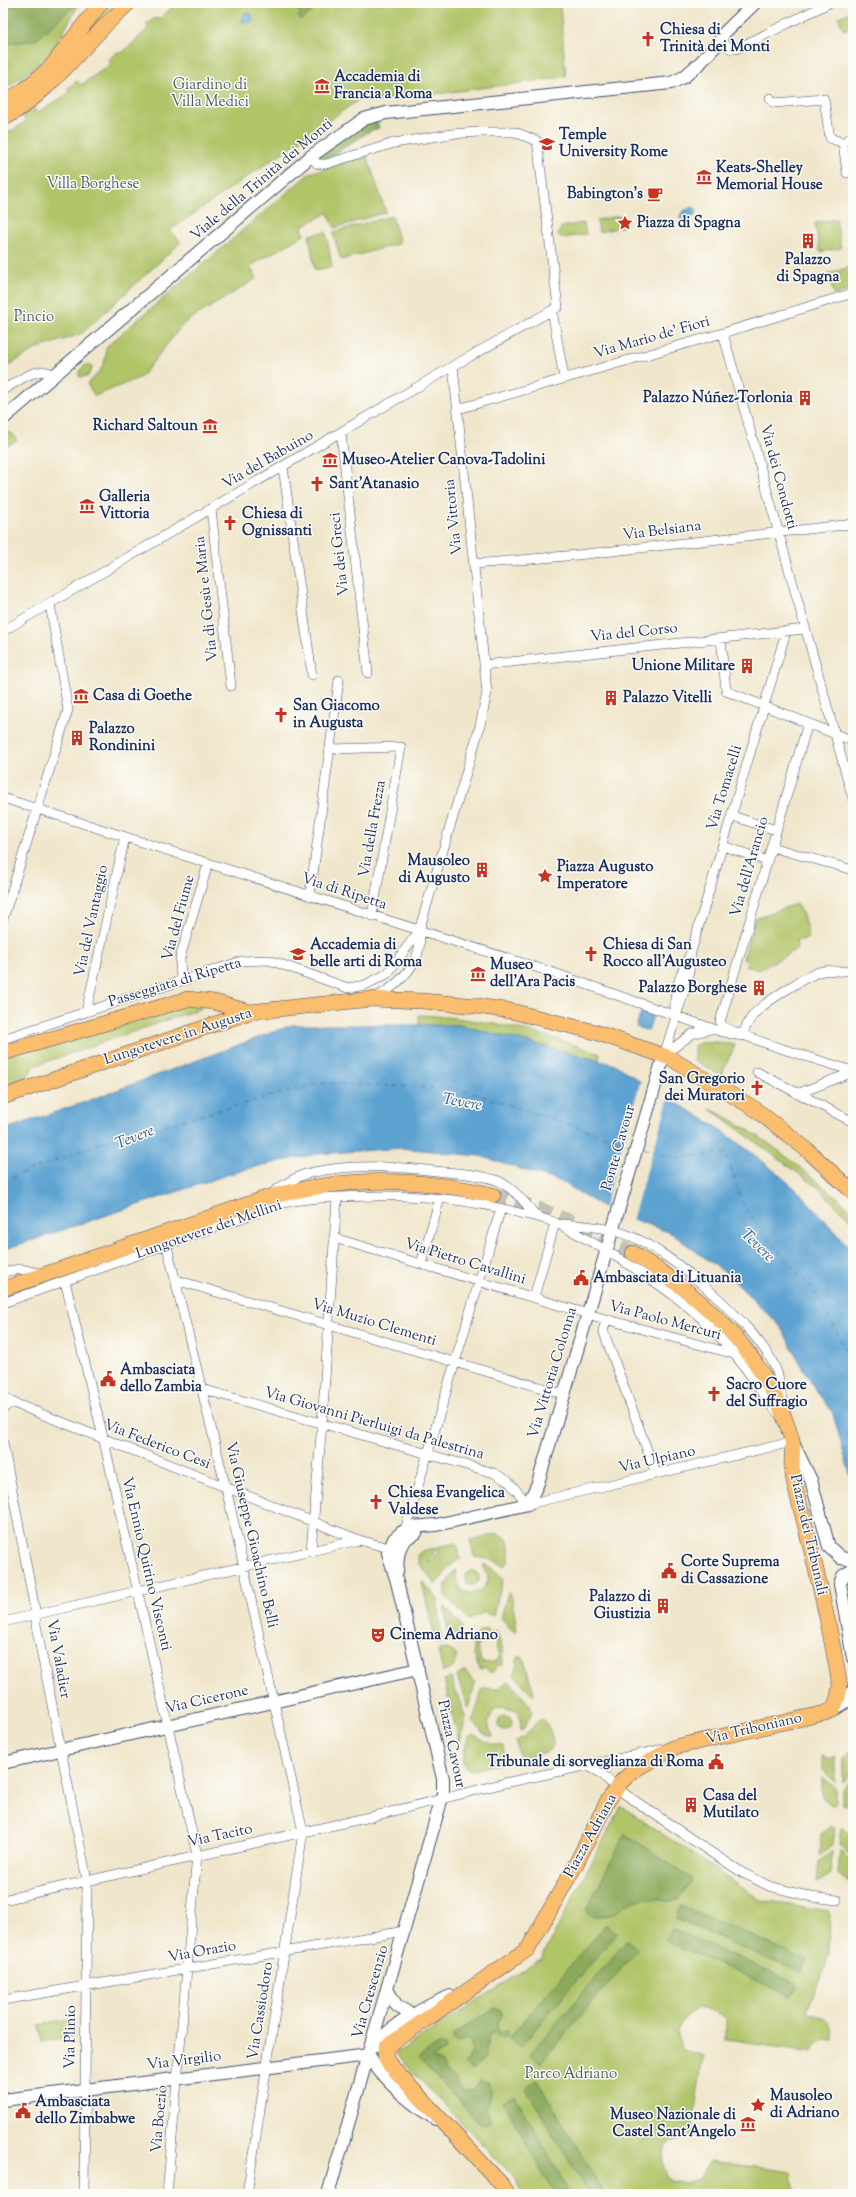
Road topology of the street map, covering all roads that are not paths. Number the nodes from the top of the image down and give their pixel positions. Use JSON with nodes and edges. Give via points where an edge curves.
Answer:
{"nodes":[{"id":1,"x":101,"y":3,"type":"edge"},
{"id":2,"x":129,"y":3,"type":"edge"},
{"id":3,"x":754,"y":3,"type":"edge"},
{"id":4,"x":829,"y":3,"type":"edge"},
{"id":5,"x":722,"y":37,"type":"junction"},
{"id":6,"x":770,"y":98,"type":"dead end"},
{"id":7,"x":3,"y":104,"type":"edge"},
{"id":8,"x":3,"y":118,"type":"edge"},
{"id":9,"x":853,"y":136,"type":"edge"},
{"id":10,"x":843,"y":143,"type":"junction"},
{"id":11,"x":310,"y":157,"type":"junction"},
{"id":12,"x":853,"y":171,"type":"edge"},
{"id":13,"x":853,"y":293,"type":"edge"},
{"id":14,"x":550,"y":311,"type":"junction"},
{"id":15,"x":723,"y":333,"type":"junction"},
{"id":16,"x":453,"y":366,"type":"junction"},
{"id":17,"x":54,"y":375,"type":"junction"},
{"id":18,"x":564,"y":378,"type":"junction"},
{"id":19,"x":3,"y":390,"type":"edge"},
{"id":20,"x":458,"y":409,"type":"junction"},
{"id":21,"x":3,"y":419,"type":"edge"},
{"id":22,"x":341,"y":433,"type":"junction"},
{"id":23,"x":284,"y":467,"type":"junction"},
{"id":24,"x":211,"y":509,"type":"junction"},
{"id":25,"x":853,"y":524,"type":"edge"},
{"id":26,"x":779,"y":532,"type":"junction"},
{"id":27,"x":474,"y":564,"type":"junction"},
{"id":28,"x":50,"y":604,"type":"junction"},
{"id":29,"x":804,"y":629,"type":"junction"},
{"id":30,"x":3,"y":631,"type":"edge"},
{"id":31,"x":786,"y":632,"type":"junction"},
{"id":32,"x":721,"y":639,"type":"junction"},
{"id":33,"x":484,"y":665,"type":"junction"},
{"id":34,"x":368,"y":672,"type":"dead end"},
{"id":35,"x":312,"y":675,"type":"dead end"},
{"id":36,"x":339,"y":680,"type":"dead end"},
{"id":37,"x":231,"y":686,"type":"dead end"},
{"id":38,"x":764,"y":707,"type":"junction"},
{"id":39,"x":808,"y":723,"type":"junction"},
{"id":40,"x":835,"y":733,"type":"junction"},
{"id":41,"x":853,"y":741,"type":"edge"},
{"id":42,"x":330,"y":749,"type":"junction"},
{"id":43,"x":3,"y":798,"type":"edge"},
{"id":44,"x":853,"y":799,"type":"edge"},
{"id":45,"x":37,"y":810,"type":"junction"},
{"id":46,"x":732,"y":816,"type":"junction"},
{"id":47,"x":776,"y":830,"type":"junction"},
{"id":48,"x":125,"y":836,"type":"junction"},
{"id":49,"x":723,"y":846,"type":"junction"},
{"id":50,"x":771,"y":847,"type":"junction"},
{"id":51,"x":767,"y":861,"type":"junction"},
{"id":52,"x":208,"y":864,"type":"junction"},
{"id":53,"x":853,"y":870,"type":"edge"},
{"id":54,"x":310,"y":896,"type":"junction"},
{"id":55,"x":372,"y":916,"type":"junction"},
{"id":56,"x":3,"y":918,"type":"edge"},
{"id":57,"x":419,"y":931,"type":"junction"},
{"id":58,"x":853,"y":969,"type":"edge"},
{"id":59,"x":181,"y":980,"type":"junction"},
{"id":60,"x":371,"y":999,"type":"junction"},
{"id":61,"x":86,"y":1012,"type":"junction"},
{"id":62,"x":250,"y":1012,"type":"junction"},
{"id":63,"x":676,"y":1015,"type":"junction"},
{"id":64,"x":713,"y":1029,"type":"junction"},
{"id":65,"x":742,"y":1036,"type":"junction"},
{"id":66,"x":3,"y":1039,"type":"edge"},
{"id":67,"x":3,"y":1053,"type":"edge"},
{"id":68,"x":664,"y":1055,"type":"junction"},
{"id":69,"x":853,"y":1071,"type":"edge"},
{"id":70,"x":757,"y":1072,"type":"dead end"},
{"id":71,"x":797,"y":1094,"type":"junction"},
{"id":72,"x":3,"y":1097,"type":"edge"},
{"id":73,"x":853,"y":1122,"type":"edge"},
{"id":74,"x":853,"y":1192,"type":"edge"},
{"id":75,"x":493,"y":1195,"type":"tunnel mouth"},
{"id":76,"x":266,"y":1198,"type":"junction"},
{"id":77,"x":337,"y":1198,"type":"junction"},
{"id":78,"x":440,"y":1198,"type":"junction"},
{"id":79,"x":501,"y":1208,"type":"junction"},
{"id":80,"x":537,"y":1217,"type":"junction"},
{"id":81,"x":555,"y":1223,"type":"junction"},
{"id":82,"x":612,"y":1231,"type":"junction"},
{"id":83,"x":334,"y":1238,"type":"junction"},
{"id":84,"x":166,"y":1240,"type":"junction"},
{"id":85,"x":607,"y":1250,"type":"junction"},
{"id":86,"x":633,"y":1253,"type":"tunnel mouth"},
{"id":87,"x":421,"y":1264,"type":"junction"},
{"id":88,"x":3,"y":1272,"type":"edge"},
{"id":89,"x":45,"y":1275,"type":"junction"},
{"id":90,"x":65,"y":1280,"type":"junction"},
{"id":91,"x":176,"y":1280,"type":"junction"},
{"id":92,"x":480,"y":1281,"type":"junction"},
{"id":93,"x":3,"y":1289,"type":"edge"},
{"id":94,"x":534,"y":1297,"type":"junction"},
{"id":95,"x":3,"y":1303,"type":"edge"},
{"id":96,"x":588,"y":1314,"type":"junction"},
{"id":97,"x":607,"y":1319,"type":"junction"},
{"id":98,"x":328,"y":1324,"type":"junction"},
{"id":99,"x":735,"y":1354,"type":"junction"},
{"id":100,"x":456,"y":1362,"type":"junction"},
{"id":101,"x":202,"y":1389,"type":"junction"},
{"id":102,"x":563,"y":1394,"type":"junction"},
{"id":103,"x":3,"y":1395,"type":"edge"},
{"id":104,"x":11,"y":1402,"type":"junction"},
{"id":105,"x":3,"y":1409,"type":"edge"},
{"id":106,"x":785,"y":1420,"type":"junction"},
{"id":107,"x":322,"y":1424,"type":"junction"},
{"id":108,"x":104,"y":1441,"type":"junction"},
{"id":109,"x":792,"y":1442,"type":"junction"},
{"id":110,"x":3,"y":1443,"type":"edge"},
{"id":111,"x":429,"y":1455,"type":"junction"},
{"id":112,"x":656,"y":1474,"type":"junction"},
{"id":113,"x":224,"y":1486,"type":"junction"},
{"id":114,"x":528,"y":1504,"type":"junction"},
{"id":115,"x":314,"y":1523,"type":"junction"},
{"id":116,"x":436,"y":1525,"type":"junction"},
{"id":117,"x":405,"y":1530,"type":"junction"},
{"id":118,"x":359,"y":1540,"type":"junction"},
{"id":119,"x":389,"y":1548,"type":"junction"},
{"id":120,"x":311,"y":1550,"type":"junction"},
{"id":121,"x":852,"y":1565,"type":"edge"},
{"id":122,"x":244,"y":1566,"type":"junction"},
{"id":123,"x":397,"y":1582,"type":"junction"},
{"id":124,"x":138,"y":1591,"type":"junction"},
{"id":125,"x":36,"y":1615,"type":"junction"},
{"id":126,"x":3,"y":1622,"type":"edge"},
{"id":127,"x":853,"y":1658,"type":"edge"},
{"id":128,"x":418,"y":1669,"type":"junction"},
{"id":129,"x":853,"y":1691,"type":"edge"},
{"id":130,"x":274,"y":1701,"type":"junction"},
{"id":131,"x":833,"y":1710,"type":"junction"},
{"id":132,"x":168,"y":1725,"type":"junction"},
{"id":133,"x":675,"y":1747,"type":"junction"},
{"id":134,"x":61,"y":1749,"type":"junction"},
{"id":135,"x":3,"y":1763,"type":"edge"},
{"id":136,"x":586,"y":1765,"type":"junction"},
{"id":137,"x":616,"y":1788,"type":"junction"},
{"id":138,"x":443,"y":1798,"type":"junction"},
{"id":139,"x":303,"y":1832,"type":"junction"},
{"id":140,"x":197,"y":1855,"type":"junction"},
{"id":141,"x":87,"y":1880,"type":"junction"},
{"id":142,"x":3,"y":1900,"type":"edge"},
{"id":143,"x":837,"y":1900,"type":"dead end"},
{"id":144,"x":405,"y":1931,"type":"junction"},
{"id":145,"x":285,"y":1952,"type":"junction"},
{"id":146,"x":188,"y":1969,"type":"junction"},
{"id":147,"x":86,"y":1985,"type":"junction"},
{"id":148,"x":388,"y":1991,"type":"junction"},
{"id":149,"x":463,"y":1993,"type":"junction"},
{"id":150,"x":3,"y":2000,"type":"edge"},
{"id":151,"x":414,"y":2016,"type":"junction"},
{"id":152,"x":369,"y":2055,"type":"junction"},
{"id":153,"x":266,"y":2066,"type":"junction"},
{"id":154,"x":178,"y":2078,"type":"junction"},
{"id":155,"x":85,"y":2089,"type":"junction"},
{"id":156,"x":3,"y":2100,"type":"edge"},
{"id":157,"x":444,"y":2124,"type":"junction"},
{"id":158,"x":84,"y":2194,"type":"edge"},
{"id":159,"x":167,"y":2194,"type":"edge"},
{"id":160,"x":247,"y":2194,"type":"edge"},
{"id":161,"x":328,"y":2194,"type":"edge"},
{"id":162,"x":508,"y":2194,"type":"edge"}],
"edges":[{"from":1,"to":7,"type":"main road","via":[[50,68],[26,89]]},
{"from":2,"to":8,"type":"main road","via":[[105,24],[45,90]]},
{"from":3,"to":5,"type":"street","name":"Viale della Trinità dei Monti"},
{"from":4,"to":5,"type":"street","via":[[736,49],[731,49]]},
{"from":5,"to":11,"type":"street","name":"Viale della Trinità dei Monti","via":[[684,77],[666,84],[378,114],[351,127]]},
{"from":6,"to":10,"type":"street","via":[[774,103],[824,99],[830,138]]},
{"from":9,"to":10,"type":"street"},
{"from":10,"to":12,"type":"street","via":[[847,172]]},
{"from":11,"to":14,"type":"street","via":[[316,163],[323,164],[385,145],[428,137],[480,132],[519,133],[537,141],[558,307]]},
{"from":11,"to":17,"type":"street","name":"Viale della Trinità dei Monti"},
{"from":13,"to":15,"type":"street","name":"Via Mario de' Fiori"},
{"from":14,"to":16,"type":"street","name":"Via del Babuino"},
{"from":14,"to":18,"type":"street"},
{"from":15,"to":18,"type":"street","name":"Via Mario de' Fiori"},
{"from":15,"to":26,"type":"street","name":"Via dei Condotti"},
{"from":16,"to":20,"type":"street","name":"Via Vittoria"},
{"from":16,"to":22,"type":"street","name":"Via del Babuino"},
{"from":17,"to":19,"type":"street","via":[[46,371],[38,372]]},
{"from":17,"to":21,"type":"street","name":"Viale della Trinità dei Monti"},
{"from":18,"to":20,"type":"street","name":"Via Mario de' Fiori"},
{"from":20,"to":27,"type":"street","name":"Via Vittoria"},
{"from":22,"to":23,"type":"street","name":"Via del Babuino"},
{"from":22,"to":34,"type":"street","name":"Via dei Greci"},
{"from":23,"to":24,"type":"street","name":"Via del Babuino"},
{"from":23,"to":35,"type":"street"},
{"from":24,"to":28,"type":"street","name":"Via del Babuino"},
{"from":24,"to":37,"type":"street","name":"Via di Gesù e Maria"},
{"from":25,"to":26,"type":"street","name":"Via Belsiana"},
{"from":26,"to":27,"type":"street","name":"Via Belsiana"},
{"from":26,"to":29,"type":"street","name":"Via dei Condotti"},
{"from":27,"to":33,"type":"street","name":"Via Vittoria"},
{"from":28,"to":30,"type":"street","name":"Via del Babuino"},
{"from":28,"to":45,"type":"street","via":[[68,710]]},
{"from":29,"to":31,"type":"street","name":"Via del Corso"},
{"from":29,"to":40,"type":"street","name":"Via dei Condotti"},
{"from":31,"to":32,"type":"street","name":"Via del Corso"},
{"from":31,"to":38,"type":"street","name":"Via Tomacelli"},
{"from":32,"to":33,"type":"street","name":"Via del Corso"},
{"from":32,"to":38,"type":"street","via":[[724,688]]},
{"from":33,"to":57,"type":"street","name":"Via Vittoria","via":[[487,685],[485,706]]},
{"from":36,"to":42,"type":"street"},
{"from":38,"to":39,"type":"street"},
{"from":38,"to":46,"type":"street","name":"Via Tomacelli"},
{"from":39,"to":40,"type":"street"},
{"from":39,"to":47,"type":"street","name":"Via dell'Arancio"},
{"from":40,"to":41,"type":"street"},
{"from":40,"to":44,"type":"street","name":"Via dei Condotti"},
{"from":42,"to":54,"type":"street"},
{"from":42,"to":55,"type":"street","name":"Via della Frezza","via":[[401,747]]},
{"from":43,"to":45,"type":"street","name":"Via di Ripetta"},
{"from":45,"to":48,"type":"street","name":"Via di Ripetta"},
{"from":45,"to":56,"type":"street"},
{"from":46,"to":47,"type":"street"},
{"from":46,"to":49,"type":"street","name":"Via Tomacelli"},
{"from":47,"to":50,"type":"street","name":"Via dell'Arancio"},
{"from":48,"to":52,"type":"street","name":"Via di Ripetta"},
{"from":48,"to":61,"type":"street","name":"Via del Vantaggio"},
{"from":49,"to":51,"type":"street"},
{"from":49,"to":63,"type":"street","name":"Via Tomacelli","via":[[677,989],[674,1001]]},
{"from":50,"to":51,"type":"street","name":"Via dell'Arancio"},
{"from":50,"to":53,"type":"street"},
{"from":51,"to":65,"type":"street","name":"Via dell'Arancio","via":[[720,1019],[722,1026]]},
{"from":52,"to":54,"type":"street","name":"Via di Ripetta"},
{"from":52,"to":59,"type":"street","name":"Via del Fiume","via":[[180,958]]},
{"from":54,"to":55,"type":"street","name":"Via di Ripetta"},
{"from":55,"to":57,"type":"street","name":"Via di Ripetta"},
{"from":57,"to":59,"type":"street","name":"Passeggiata di Ripetta","via":[[387,974],[356,988],[343,987],[265,960],[236,962]]},
{"from":57,"to":60,"type":"street","via":[[420,947],[411,967],[390,988]]},
{"from":57,"to":63,"type":"street","name":"Via di Ripetta","via":[[554,973]]},
{"from":58,"to":65,"type":"street","via":[[846,972],[823,971],[810,976],[759,1009],[749,1021]]},
{"from":59,"to":61,"type":"street","name":"Passeggiata di Ripetta"},
{"from":60,"to":62,"type":"main road","name":"Lungotevere in Augusta"},
{"from":60,"to":68,"type":"main road","name":"Lungotevere in Augusta","via":[[422,1001],[511,1011],[594,1032]]},
{"from":61,"to":66,"type":"street","name":"Passeggiata di Ripetta"},
{"from":62,"to":67,"type":"main road","name":"Passeggiata di Ripetta","via":[[214,1002],[188,999]]},
{"from":62,"to":72,"type":"main road","name":"Lungotevere in Augusta"},
{"from":63,"to":64,"type":"street","name":"Via di Ripetta"},
{"from":63,"to":68,"type":"street","name":"Via Tomacelli"},
{"from":64,"to":65,"type":"street","name":"Via di Ripetta"},
{"from":64,"to":68,"type":"street","via":[[692,1034]]},
{"from":65,"to":69,"type":"street"},
{"from":68,"to":74,"type":"main road","name":"Lungotevere in Augusta","via":[[755,1109]]},
{"from":68,"to":82,"type":"street","name":"Ponte Cavour"},
{"from":69,"to":71,"type":"street"},
{"from":70,"to":71,"type":"street"},
{"from":71,"to":73,"type":"street"},
{"from":75,"to":76,"type":"main road","name":"Lungotevere dei Mellini","via":[[442,1186],[374,1182],[312,1186]]},
{"from":76,"to":80,"type":"street","via":[[296,1178],[315,1172],[347,1168],[406,1168],[497,1181],[509,1189]]},
{"from":76,"to":84,"type":"main road","name":"Lungotevere dei Mellini"},
{"from":77,"to":78,"type":"street","name":"Lungotevere dei Mellini","via":[[393,1195]]},
{"from":77,"to":83,"type":"street"},
{"from":77,"to":84,"type":"street","name":"Lungotevere dei Mellini","via":[[264,1208]]},
{"from":78,"to":79,"type":"street","name":"Lungotevere dei Mellini"},
{"from":78,"to":87,"type":"street"},
{"from":79,"to":80,"type":"street","name":"Lungotevere dei Mellini"},
{"from":79,"to":92,"type":"street"},
{"from":80,"to":81,"type":"street","name":"Lungotevere dei Mellini"},
{"from":81,"to":82,"type":"street"},
{"from":81,"to":85,"type":"street","name":"Lungotevere dei Mellini"},
{"from":81,"to":94,"type":"street"},
{"from":82,"to":85,"type":"street","name":"Ponte Cavour"},
{"from":82,"to":106,"type":"street","via":[[629,1235],[659,1252],[734,1314],[774,1364]]},
{"from":83,"to":87,"type":"street","name":"Via Pietro Cavallini"},
{"from":83,"to":98,"type":"street"},
{"from":84,"to":89,"type":"main road","name":"Lungotevere dei Mellini"},
{"from":84,"to":90,"type":"street","name":"Lungotevere dei Mellini"},
{"from":84,"to":91,"type":"street","name":"Via Giuseppe Gioachino Belli"},
{"from":85,"to":96,"type":"street","name":"Via Vittoria Colonna"},
{"from":85,"to":99,"type":"street","name":"Lungotevere dei Mellini","via":[[650,1278],[686,1306]]},
{"from":86,"to":106,"type":"main road","via":[[678,1284],[733,1333],[760,1369]]},
{"from":87,"to":92,"type":"street","name":"Via Pietro Cavallini"},
{"from":88,"to":89,"type":"street","via":[[20,1269]]},
{"from":89,"to":93,"type":"main road","name":"Lungotevere dei Mellini"},
{"from":90,"to":95,"type":"street","name":"Lungotevere dei Mellini"},
{"from":90,"to":108,"type":"street","name":"Via Ennio Quirino Visconti"},
{"from":91,"to":98,"type":"street","name":"Via Muzio Clementi"},
{"from":91,"to":101,"type":"street","name":"Via Giuseppe Gioachino Belli"},
{"from":92,"to":94,"type":"street","name":"Via Pietro Cavallini"},
{"from":92,"to":100,"type":"street"},
{"from":94,"to":96,"type":"street","name":"Via Pietro Cavallini"},
{"from":96,"to":97,"type":"street","name":"Via Paolo Mercuri"},
{"from":96,"to":102,"type":"street","name":"Via Vittoria Colonna"},
{"from":97,"to":99,"type":"street","name":"Via Paolo Mercuri"},
{"from":97,"to":112,"type":"street","via":[[603,1330]]},
{"from":98,"to":100,"type":"street","name":"Via Muzio Clementi"},
{"from":98,"to":107,"type":"street"},
{"from":99,"to":106,"type":"street","name":"Lungotevere dei Mellini","via":[[768,1403]]},
{"from":100,"to":102,"type":"street","name":"Via Muzio Clementi"},
{"from":100,"to":111,"type":"street"},
{"from":101,"to":107,"type":"street","name":"Via Giovanni Pierluigi da Palestrina"},
{"from":101,"to":113,"type":"street","name":"Via Giuseppe Gioachino Belli"},
{"from":102,"to":114,"type":"street","name":"Via Vittoria Colonna","via":[[538,1483]]},
{"from":103,"to":104,"type":"street","name":"Via Federico Cesi"},
{"from":104,"to":105,"type":"street"},
{"from":104,"to":108,"type":"street","name":"Via Federico Cesi"},
{"from":106,"to":109,"type":"main road"},
{"from":107,"to":111,"type":"street","name":"Via Giovanni Pierluigi da Palestrina"},
{"from":107,"to":115,"type":"street"},
{"from":108,"to":113,"type":"street","name":"Via Federico Cesi"},
{"from":108,"to":124,"type":"street","name":"Via Ennio Quirino Visconti"},
{"from":109,"to":112,"type":"street","name":"Via Ulpiano"},
{"from":109,"to":121,"type":"street","name":"Piazza dei Tribunali","via":[[811,1480],[829,1547]]},
{"from":109,"to":131,"type":"main road","name":"Piazza dei Tribunali","via":[[793,1476],[814,1558],[840,1686]]},
{"from":110,"to":125,"type":"street","name":"Via Valadier"},
{"from":111,"to":114,"type":"street","name":"Via Giovanni Pierluigi da Palestrina","via":[[500,1476],[508,1481]]},
{"from":111,"to":117,"type":"street"},
{"from":112,"to":114,"type":"street","name":"Via Ulpiano"},
{"from":113,"to":115,"type":"street","name":"Via Federico Cesi"},
{"from":113,"to":122,"type":"street","name":"Via Giuseppe Gioachino Belli"},
{"from":114,"to":116,"type":"street","name":"Piazza Cavour"},
{"from":115,"to":118,"type":"street","name":"Via Federico Cesi"},
{"from":115,"to":120,"type":"street"},
{"from":116,"to":117,"type":"street","name":"Piazza Cavour"},
{"from":116,"to":123,"type":"street","name":"Piazza Cavour","via":[[411,1535],[402,1542],[398,1552]]},
{"from":117,"to":119,"type":"street","via":[[396,1536]]},
{"from":118,"to":119,"type":"street"},
{"from":118,"to":120,"type":"street"},
{"from":119,"to":123,"type":"street","name":"Piazza Cavour","via":[[389,1559]]},
{"from":120,"to":122,"type":"street"},
{"from":121,"to":127,"type":"street","name":"Piazza dei Tribunali","via":[[840,1584]]},
{"from":122,"to":124,"type":"street"},
{"from":122,"to":130,"type":"street","name":"Via Giuseppe Gioachino Belli"},
{"from":123,"to":128,"type":"street","name":"Piazza Cavour"},
{"from":124,"to":125,"type":"street"},
{"from":124,"to":132,"type":"street","name":"Via Ennio Quirino Visconti"},
{"from":125,"to":126,"type":"street"},
{"from":125,"to":134,"type":"street","name":"Via Valadier"},
{"from":128,"to":130,"type":"street","name":"Via Cicerone"},
{"from":128,"to":138,"type":"street","name":"Piazza Cavour","via":[[443,1779]]},
{"from":129,"to":131,"type":"street","via":[[846,1702]]},
{"from":130,"to":132,"type":"street","name":"Via Cicerone"},
{"from":130,"to":139,"type":"street","name":"Via Giuseppe Gioachino Belli"},
{"from":131,"to":133,"type":"main road","name":"Via Triboniano"},
{"from":132,"to":134,"type":"street","name":"Via Cicerone"},
{"from":132,"to":140,"type":"street","name":"Via Ennio Quirino Visconti"},
{"from":133,"to":136,"type":"street","name":"Via Triboniano"},
{"from":133,"to":137,"type":"main road","name":"Via Triboniano","via":[[644,1763]]},
{"from":134,"to":135,"type":"street","name":"Via Cicerone"},
{"from":134,"to":141,"type":"street","name":"Via Valadier"},
{"from":136,"to":137,"type":"street","via":[[598,1771]]},
{"from":136,"to":138,"type":"street","name":"Piazza Cavour"},
{"from":137,"to":143,"type":"street","name":"Piazza Adriana","via":[[742,1873],[778,1890]]},
{"from":137,"to":149,"type":"main road","name":"Piazza Adriana","via":[[532,1944],[513,1960]]},
{"from":138,"to":139,"type":"street","name":"Via Tacito"},
{"from":138,"to":144,"type":"street","name":"Via Crescenzio"},
{"from":139,"to":140,"type":"street","name":"Via Tacito"},
{"from":139,"to":145,"type":"street","name":"Via Cassiodoro"},
{"from":140,"to":141,"type":"street","name":"Via Tacito"},
{"from":140,"to":146,"type":"street","name":"Via Boezio"},
{"from":141,"to":142,"type":"street","name":"Via Tacito"},
{"from":141,"to":147,"type":"street","name":"Via Plinio"},
{"from":144,"to":145,"type":"street","name":"Via Orazio"},
{"from":144,"to":148,"type":"street","name":"Via Crescenzio"},
{"from":145,"to":146,"type":"street","name":"Via Orazio"},
{"from":145,"to":153,"type":"street","name":"Via Cassiodoro"},
{"from":146,"to":147,"type":"street","name":"Via Orazio"},
{"from":146,"to":154,"type":"street","name":"Via Boezio"},
{"from":147,"to":150,"type":"street","name":"Via Orazio"},
{"from":147,"to":155,"type":"street","name":"Via Plinio"},
{"from":148,"to":151,"type":"street","via":[[397,2006]]},
{"from":148,"to":152,"type":"street","name":"Via Crescenzio"},
{"from":149,"to":151,"type":"street","name":"Piazza Adriana","via":[[444,1999]]},
{"from":149,"to":157,"type":"main road","name":"Piazza Adriana","via":[[384,2050],[389,2064]]},
{"from":151,"to":152,"type":"street","name":"Piazza Adriana","via":[[381,2039]]},
{"from":152,"to":153,"type":"street","name":"Via Virgilio"},
{"from":152,"to":157,"type":"street","name":"Piazza Adriana","via":[[377,2068],[421,2110]]},
{"from":152,"to":161,"type":"street","name":"Via Crescenzio"},
{"from":153,"to":154,"type":"street","name":"Via Virgilio"},
{"from":153,"to":160,"type":"street","name":"Via Cassiodoro"},
{"from":154,"to":155,"type":"street","name":"Via Virgilio"},
{"from":154,"to":159,"type":"street","name":"Via Boezio"},
{"from":155,"to":156,"type":"street","name":"Via Virgilio"},
{"from":155,"to":158,"type":"street","name":"Via Plinio"},
{"from":157,"to":162,"type":"main road","name":"Piazza Adriana"}]}
